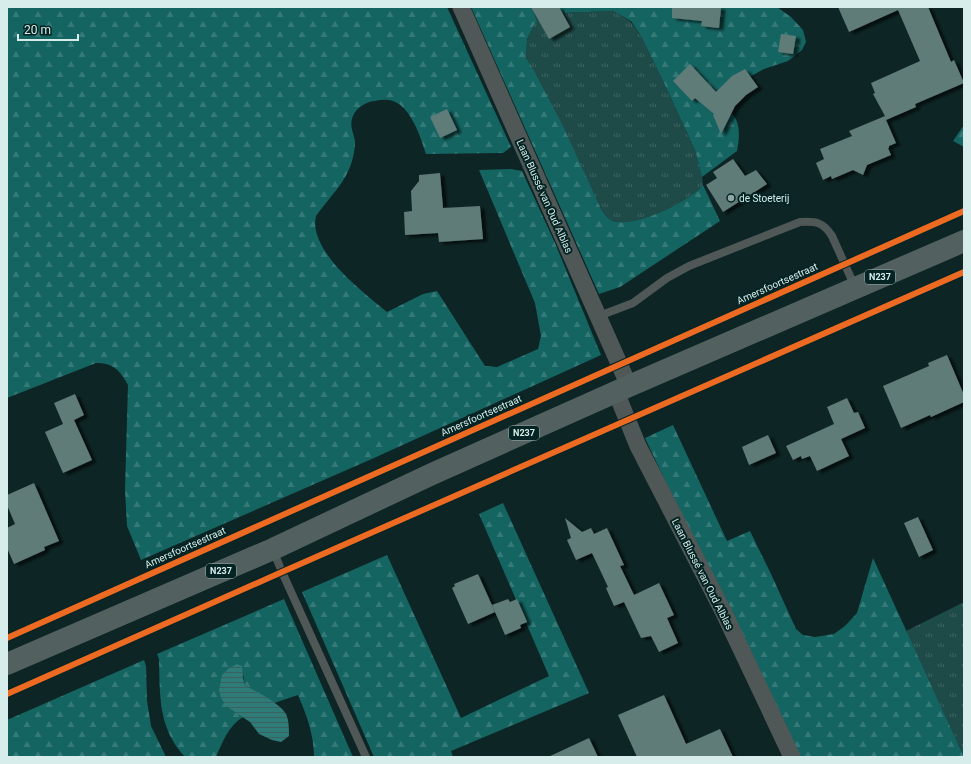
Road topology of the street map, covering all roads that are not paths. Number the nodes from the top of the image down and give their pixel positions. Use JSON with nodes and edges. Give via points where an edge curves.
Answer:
{"nodes":[{"id":1,"x":461,"y":7,"type":"edge"},
{"id":2,"x":964,"y":241,"type":"edge"},
{"id":3,"x":856,"y":288,"type":"junction"},
{"id":4,"x":599,"y":316,"type":"junction"},
{"id":5,"x":622,"y":389,"type":"junction"},
{"id":6,"x":273,"y":549,"type":"junction"},
{"id":7,"x":7,"y":664,"type":"edge"},
{"id":8,"x":366,"y":757,"type":"edge"},
{"id":9,"x":792,"y":757,"type":"edge"}],
"edges":[{"from":1,"to":4,"type":"street","name":"Laan Blussé van Oud Alblas"},
{"from":2,"to":3,"type":"main road","number":"N237"},
{"from":3,"to":4,"type":"lane","via":[[828,229],[811,221],[800,222],[689,266],[667,278],[633,303]]},
{"from":3,"to":5,"type":"main road","number":"N237"},
{"from":4,"to":5,"type":"street","name":"Laan Blussé van Oud Alblas"},
{"from":5,"to":6,"type":"main road","number":"N237"},
{"from":5,"to":9,"type":"street","name":"Laan Blussé van Oud Alblas","via":[[636,441],[724,613]]},
{"from":6,"to":7,"type":"main road","number":"N237"},
{"from":6,"to":8,"type":"lane"}]}
